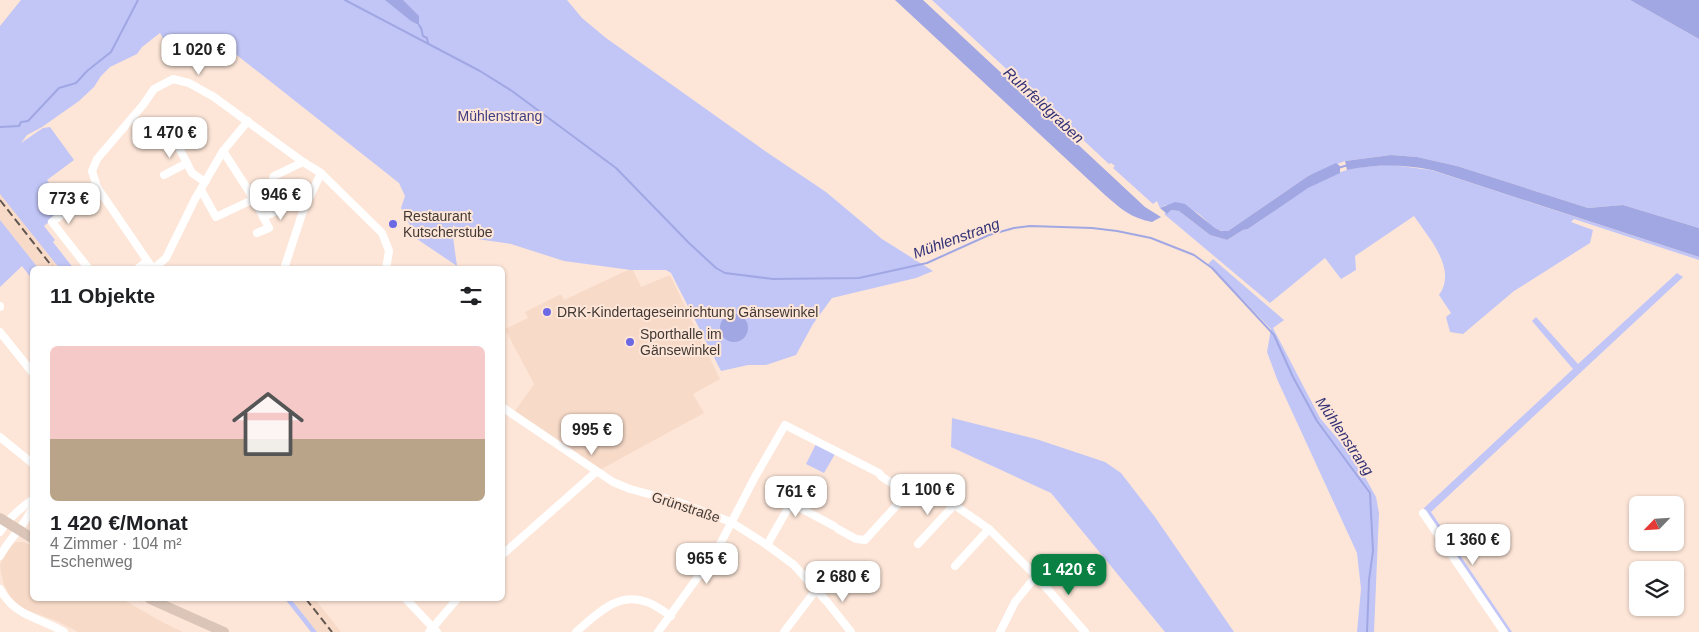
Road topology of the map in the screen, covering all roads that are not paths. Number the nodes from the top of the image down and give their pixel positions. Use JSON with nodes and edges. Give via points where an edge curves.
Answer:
{"nodes":[{"id":1,"x":248,"y":121,"type":"junction"},
{"id":2,"x":176,"y":144,"type":"dead end"},
{"id":3,"x":223,"y":151,"type":"junction"},
{"id":4,"x":302,"y":162,"type":"junction"},
{"id":5,"x":186,"y":163,"type":"junction"},
{"id":6,"x":321,"y":173,"type":"junction"},
{"id":7,"x":164,"y":175,"type":"dead end"},
{"id":8,"x":206,"y":182,"type":"junction"},
{"id":9,"x":97,"y":187,"type":"junction"},
{"id":10,"x":201,"y":190,"type":"junction"},
{"id":11,"x":252,"y":197,"type":"junction"},
{"id":12,"x":289,"y":205,"type":"dead end"},
{"id":13,"x":263,"y":217,"type":"junction"},
{"id":14,"x":257,"y":234,"type":"dead end"},
{"id":15,"x":147,"y":261,"type":"junction"},
{"id":16,"x":87,"y":266,"type":"edge"},
{"id":17,"x":141,"y":266,"type":"edge"},
{"id":18,"x":151,"y":266,"type":"edge"},
{"id":19,"x":157,"y":266,"type":"edge"},
{"id":20,"x":285,"y":266,"type":"edge"},
{"id":21,"x":386,"y":266,"type":"edge"},
{"id":22,"x":0,"y":332,"type":"edge"},
{"id":23,"x":30,"y":370,"type":"edge"},
{"id":24,"x":505,"y":409,"type":"edge"},
{"id":25,"x":0,"y":437,"type":"edge"},
{"id":26,"x":30,"y":461,"type":"edge"},
{"id":27,"x":596,"y":472,"type":"junction"},
{"id":28,"x":908,"y":492,"type":"junction"},
{"id":29,"x":30,"y":501,"type":"edge"},
{"id":30,"x":955,"y":504,"type":"junction"},
{"id":31,"x":30,"y":511,"type":"edge"},
{"id":32,"x":1423,"y":514,"type":"dead end"},
{"id":33,"x":3,"y":520,"type":"edge"},
{"id":34,"x":732,"y":522,"type":"junction"},
{"id":35,"x":19,"y":530,"type":"junction"},
{"id":36,"x":988,"y":530,"type":"junction"},
{"id":37,"x":0,"y":532,"type":"edge"},
{"id":38,"x":30,"y":537,"type":"edge"},
{"id":39,"x":918,"y":544,"type":"dead end"},
{"id":40,"x":767,"y":545,"type":"junction"},
{"id":41,"x":505,"y":552,"type":"edge"},
{"id":42,"x":0,"y":556,"type":"edge"},
{"id":43,"x":956,"y":566,"type":"dead end"},
{"id":44,"x":1036,"y":576,"type":"junction"},
{"id":45,"x":0,"y":589,"type":"edge"},
{"id":46,"x":816,"y":590,"type":"junction"},
{"id":47,"x":154,"y":601,"type":"edge"},
{"id":48,"x":408,"y":601,"type":"edge"},
{"id":49,"x":456,"y":601,"type":"edge"},
{"id":50,"x":671,"y":616,"type":"junction"},
{"id":51,"x":433,"y":631,"type":"edge"},
{"id":52,"x":64,"y":632,"type":"edge"},
{"id":53,"x":224,"y":632,"type":"edge"},
{"id":54,"x":576,"y":632,"type":"edge"},
{"id":55,"x":658,"y":632,"type":"edge"},
{"id":56,"x":784,"y":632,"type":"edge"},
{"id":57,"x":851,"y":632,"type":"edge"},
{"id":58,"x":1000,"y":632,"type":"edge"},
{"id":59,"x":1085,"y":632,"type":"edge"},
{"id":60,"x":1504,"y":632,"type":"edge"}],
"edges":[{"from":1,"to":3,"type":"street"},
{"from":1,"to":4,"type":"street"},
{"from":1,"to":9,"type":"street","via":[[189,83],[173,79],[154,89],[97,159],[92,171]]},
{"from":2,"to":5,"type":"street"},
{"from":3,"to":8,"type":"street"},
{"from":3,"to":11,"type":"street"},
{"from":4,"to":6,"type":"street"},
{"from":4,"to":11,"type":"street","via":[[274,176],[271,184]]},
{"from":5,"to":7,"type":"street"},
{"from":5,"to":8,"type":"street","via":[[192,173]]},
{"from":6,"to":20,"type":"street","via":[[302,211]]},
{"from":6,"to":21,"type":"street","via":[[382,234],[389,251]]},
{"from":8,"to":10,"type":"street"},
{"from":9,"to":15,"type":"street"},
{"from":9,"to":16,"type":"street","via":[[52,222]]},
{"from":10,"to":11,"type":"street","via":[[216,217]]},
{"from":10,"to":19,"type":"street","via":[[166,258]]},
{"from":11,"to":13,"type":"street"},
{"from":12,"to":13,"type":"street"},
{"from":13,"to":14,"type":"street","via":[[269,228]]},
{"from":15,"to":17,"type":"street"},
{"from":15,"to":18,"type":"street"},
{"from":22,"to":23,"type":"street"},
{"from":24,"to":27,"type":"street","name":"Grünstraße"},
{"from":25,"to":26,"type":"street"},
{"from":27,"to":34,"type":"street","name":"Grünstraße","via":[[630,489]]},
{"from":27,"to":41,"type":"street"},
{"from":28,"to":30,"type":"street","via":[[924,484]]},
{"from":28,"to":34,"type":"street","via":[[880,473],[785,425]]},
{"from":28,"to":40,"type":"street","via":[[865,540],[856,539],[791,503]]},
{"from":29,"to":33,"type":"street"},
{"from":30,"to":36,"type":"street"},
{"from":30,"to":39,"type":"street"},
{"from":31,"to":35,"type":"street"},
{"from":32,"to":60,"type":"street"},
{"from":33,"to":35,"type":"main road"},
{"from":33,"to":37,"type":"street"},
{"from":34,"to":40,"type":"street","name":"Grünstraße"},
{"from":34,"to":50,"type":"street","via":[[716,552]]},
{"from":35,"to":38,"type":"main road"},
{"from":35,"to":42,"type":"street"},
{"from":36,"to":43,"type":"street"},
{"from":36,"to":44,"type":"street"},
{"from":40,"to":46,"type":"street","name":"Grünstraße","via":[[794,566]]},
{"from":44,"to":58,"type":"street","via":[[1015,602]]},
{"from":44,"to":59,"type":"street"},
{"from":45,"to":52,"type":"street","via":[[16,609]]},
{"from":46,"to":56,"type":"street"},
{"from":46,"to":57,"type":"street","name":"Grünstraße"},
{"from":47,"to":53,"type":"main road"},
{"from":48,"to":51,"type":"street"},
{"from":49,"to":51,"type":"street"},
{"from":50,"to":54,"type":"street","via":[[648,602],[620,600],[605,607]]},
{"from":50,"to":55,"type":"street"}]}
